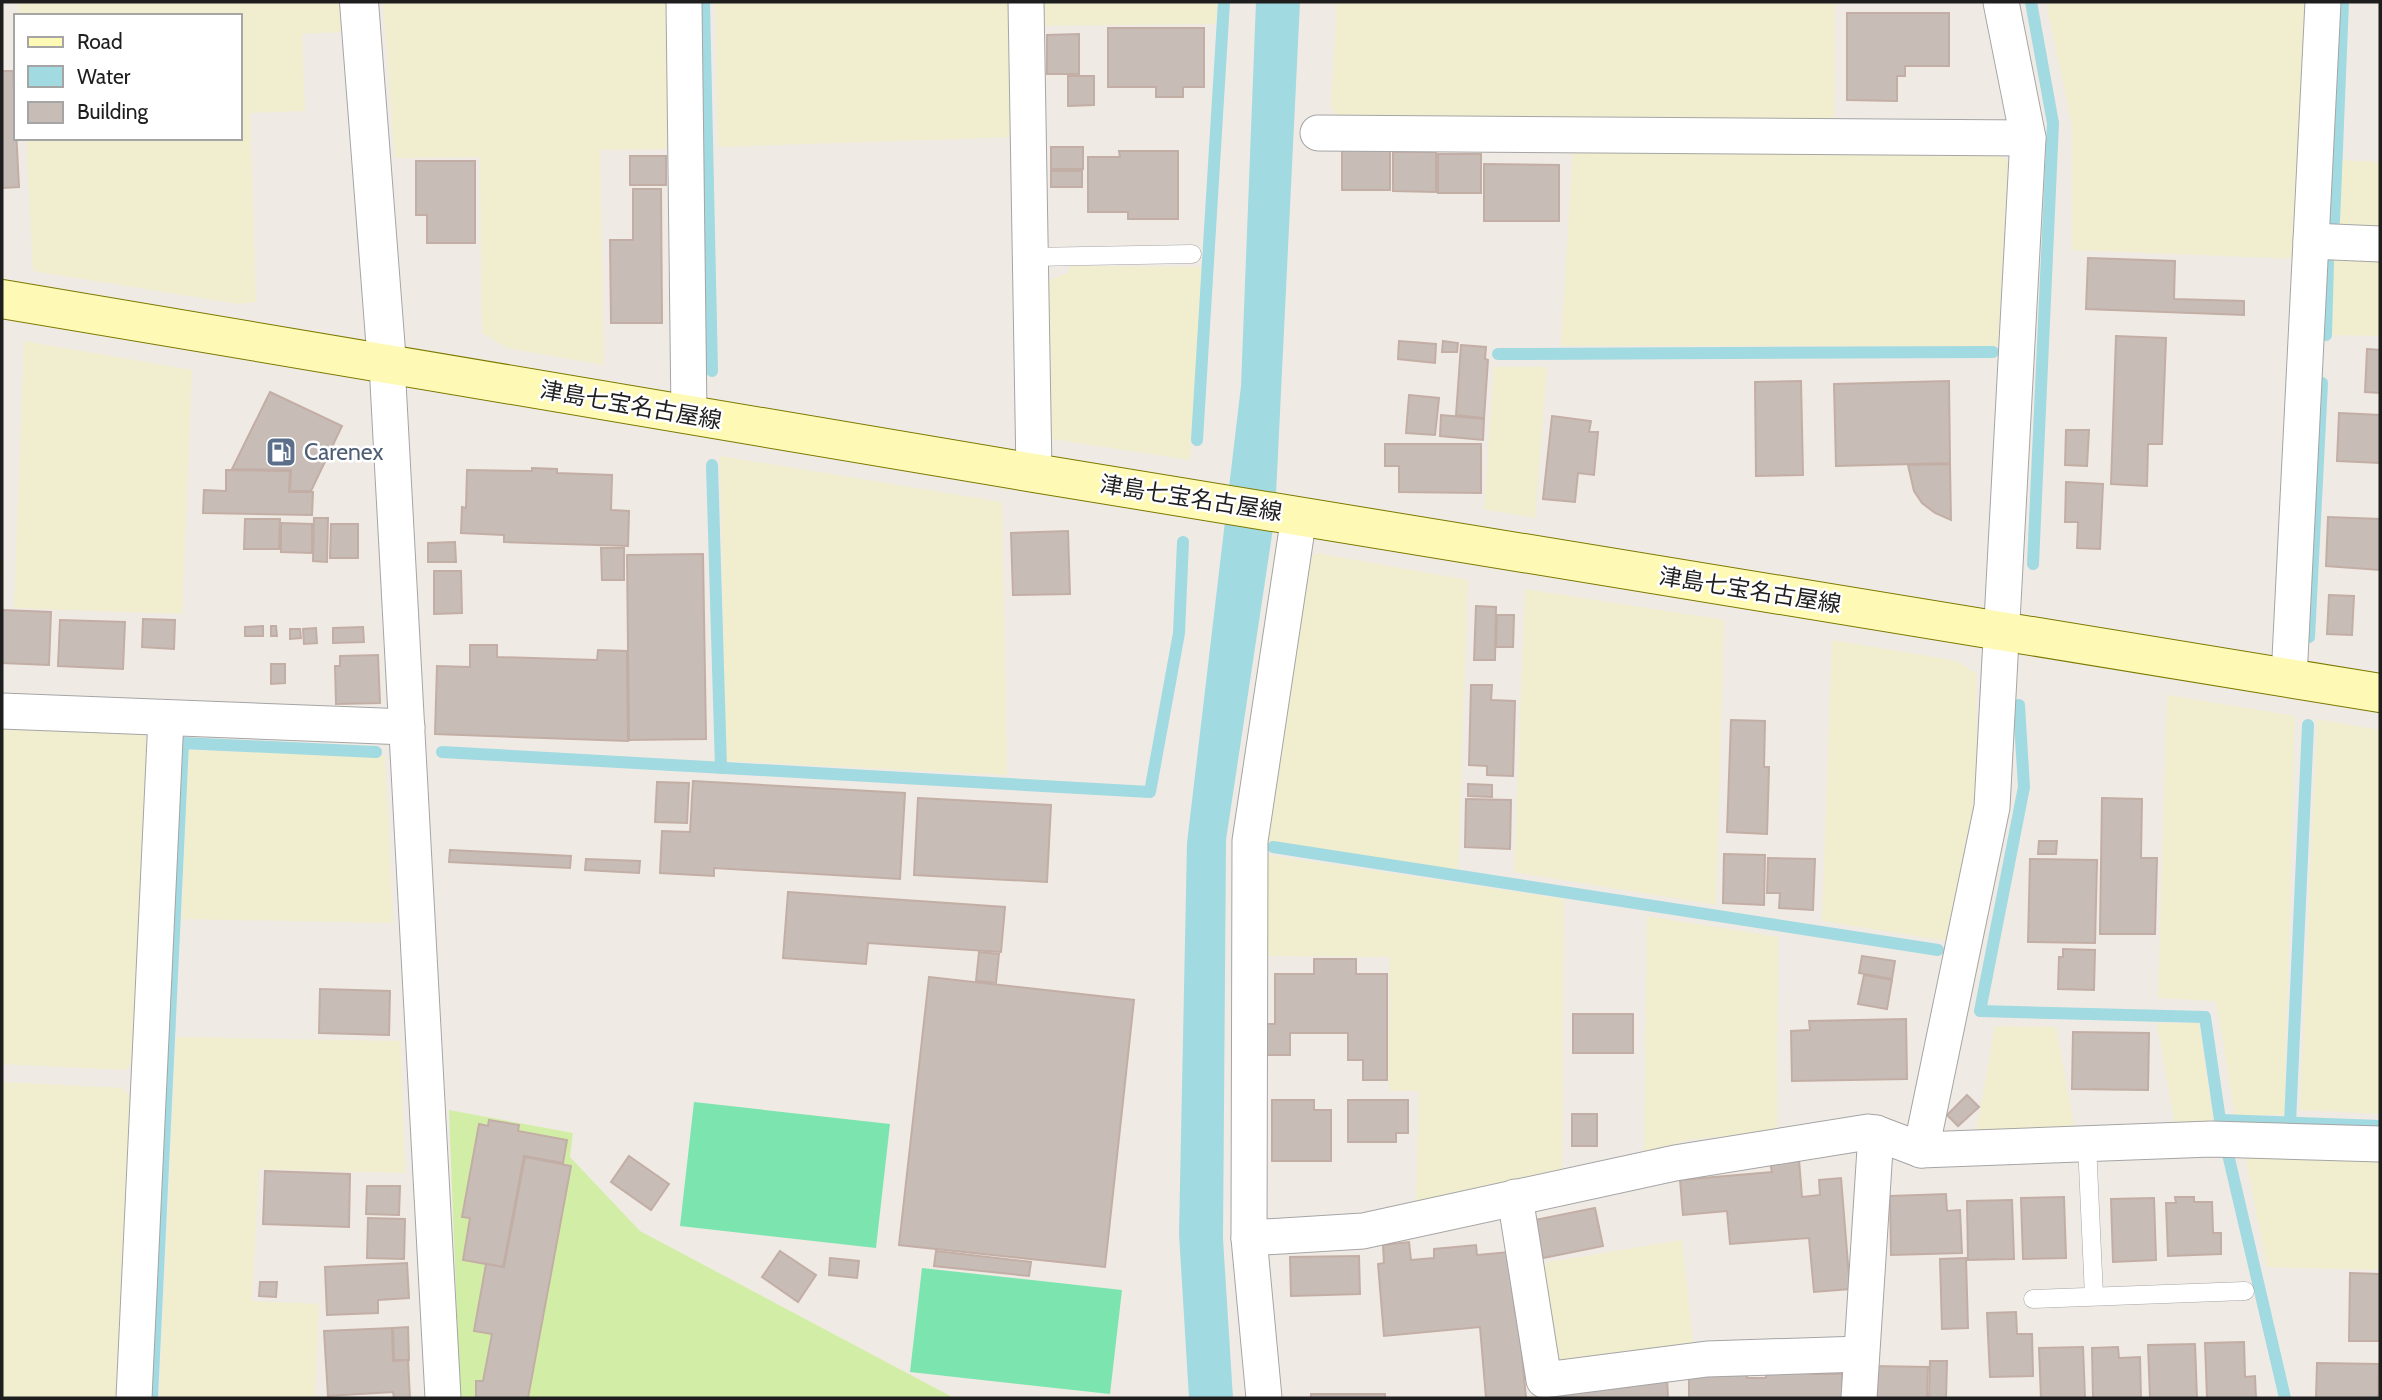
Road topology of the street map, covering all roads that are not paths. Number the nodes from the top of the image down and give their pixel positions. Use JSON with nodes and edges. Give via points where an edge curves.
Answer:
{"nodes":[{"id":1,"x":359,"y":2,"type":"edge"},
{"id":2,"x":684,"y":2,"type":"edge"},
{"id":3,"x":1026,"y":2,"type":"edge"},
{"id":4,"x":2001,"y":2,"type":"edge"},
{"id":5,"x":2323,"y":2,"type":"edge"},
{"id":6,"x":1318,"y":132,"type":"dead end"},
{"id":7,"x":2028,"y":138,"type":"junction"},
{"id":8,"x":2311,"y":241,"type":"junction"},
{"id":9,"x":2380,"y":244,"type":"edge"},
{"id":10,"x":1192,"y":254,"type":"dead end"},
{"id":11,"x":1031,"y":257,"type":"junction"},
{"id":12,"x":2,"y":299,"type":"edge"},
{"id":13,"x":387,"y":364,"type":"junction"},
{"id":14,"x":689,"y":415,"type":"junction"},
{"id":15,"x":1034,"y":473,"type":"junction"},
{"id":16,"x":1294,"y":515,"type":"junction"},
{"id":17,"x":2002,"y":631,"type":"junction"},
{"id":18,"x":2289,"y":678,"type":"junction"},
{"id":19,"x":2380,"y":693,"type":"edge"},
{"id":20,"x":2,"y":711,"type":"edge"},
{"id":21,"x":166,"y":718,"type":"junction"},
{"id":22,"x":407,"y":727,"type":"junction"},
{"id":23,"x":1876,"y":1133,"type":"junction"},
{"id":24,"x":2087,"y":1144,"type":"junction"},
{"id":25,"x":2380,"y":1144,"type":"edge"},
{"id":26,"x":1921,"y":1150,"type":"junction"},
{"id":27,"x":1515,"y":1196,"type":"junction"},
{"id":28,"x":1249,"y":1238,"type":"junction"},
{"id":29,"x":2245,"y":1291,"type":"dead end"},
{"id":30,"x":2094,"y":1296,"type":"junction"},
{"id":31,"x":2033,"y":1299,"type":"dead end"},
{"id":32,"x":1861,"y":1354,"type":"junction"},
{"id":33,"x":134,"y":1398,"type":"edge"},
{"id":34,"x":443,"y":1398,"type":"edge"},
{"id":35,"x":1264,"y":1398,"type":"edge"},
{"id":36,"x":1859,"y":1398,"type":"edge"}],
"edges":[{"from":1,"to":13,"type":"street"},
{"from":2,"to":14,"type":"street"},
{"from":3,"to":11,"type":"street"},
{"from":4,"to":7,"type":"street"},
{"from":5,"to":8,"type":"street"},
{"from":6,"to":7,"type":"street"},
{"from":7,"to":17,"type":"street"},
{"from":8,"to":9,"type":"street"},
{"from":8,"to":18,"type":"street"},
{"from":10,"to":11,"type":"lane"},
{"from":11,"to":15,"type":"street"},
{"from":12,"to":13,"type":"main road","name":"津島七宝名古屋線"},
{"from":13,"to":14,"type":"main road","name":"津島七宝名古屋線"},
{"from":13,"to":22,"type":"street"},
{"from":14,"to":15,"type":"main road","name":"津島七宝名古屋線"},
{"from":15,"to":16,"type":"main road","name":"津島七宝名古屋線"},
{"from":16,"to":17,"type":"main road","name":"津島七宝名古屋線"},
{"from":16,"to":28,"type":"street","via":[[1250,841]]},
{"from":17,"to":18,"type":"main road","name":"津島七宝名古屋線"},
{"from":17,"to":26,"type":"street","via":[[1992,807]]},
{"from":18,"to":19,"type":"main road","name":"津島七宝名古屋線"},
{"from":20,"to":21,"type":"street"},
{"from":21,"to":22,"type":"street"},
{"from":21,"to":33,"type":"street"},
{"from":22,"to":34,"type":"street"},
{"from":23,"to":26,"type":"street"},
{"from":23,"to":27,"type":"street","via":[[1675,1163]]},
{"from":23,"to":32,"type":"street"},
{"from":24,"to":25,"type":"street","via":[[2224,1139]]},
{"from":24,"to":26,"type":"street"},
{"from":24,"to":30,"type":"lane"},
{"from":27,"to":28,"type":"street","via":[[1363,1231]]},
{"from":27,"to":32,"type":"street","via":[[1544,1380],[1707,1359]]},
{"from":28,"to":35,"type":"street"},
{"from":29,"to":30,"type":"lane"},
{"from":30,"to":31,"type":"lane"},
{"from":32,"to":36,"type":"street"}]}
